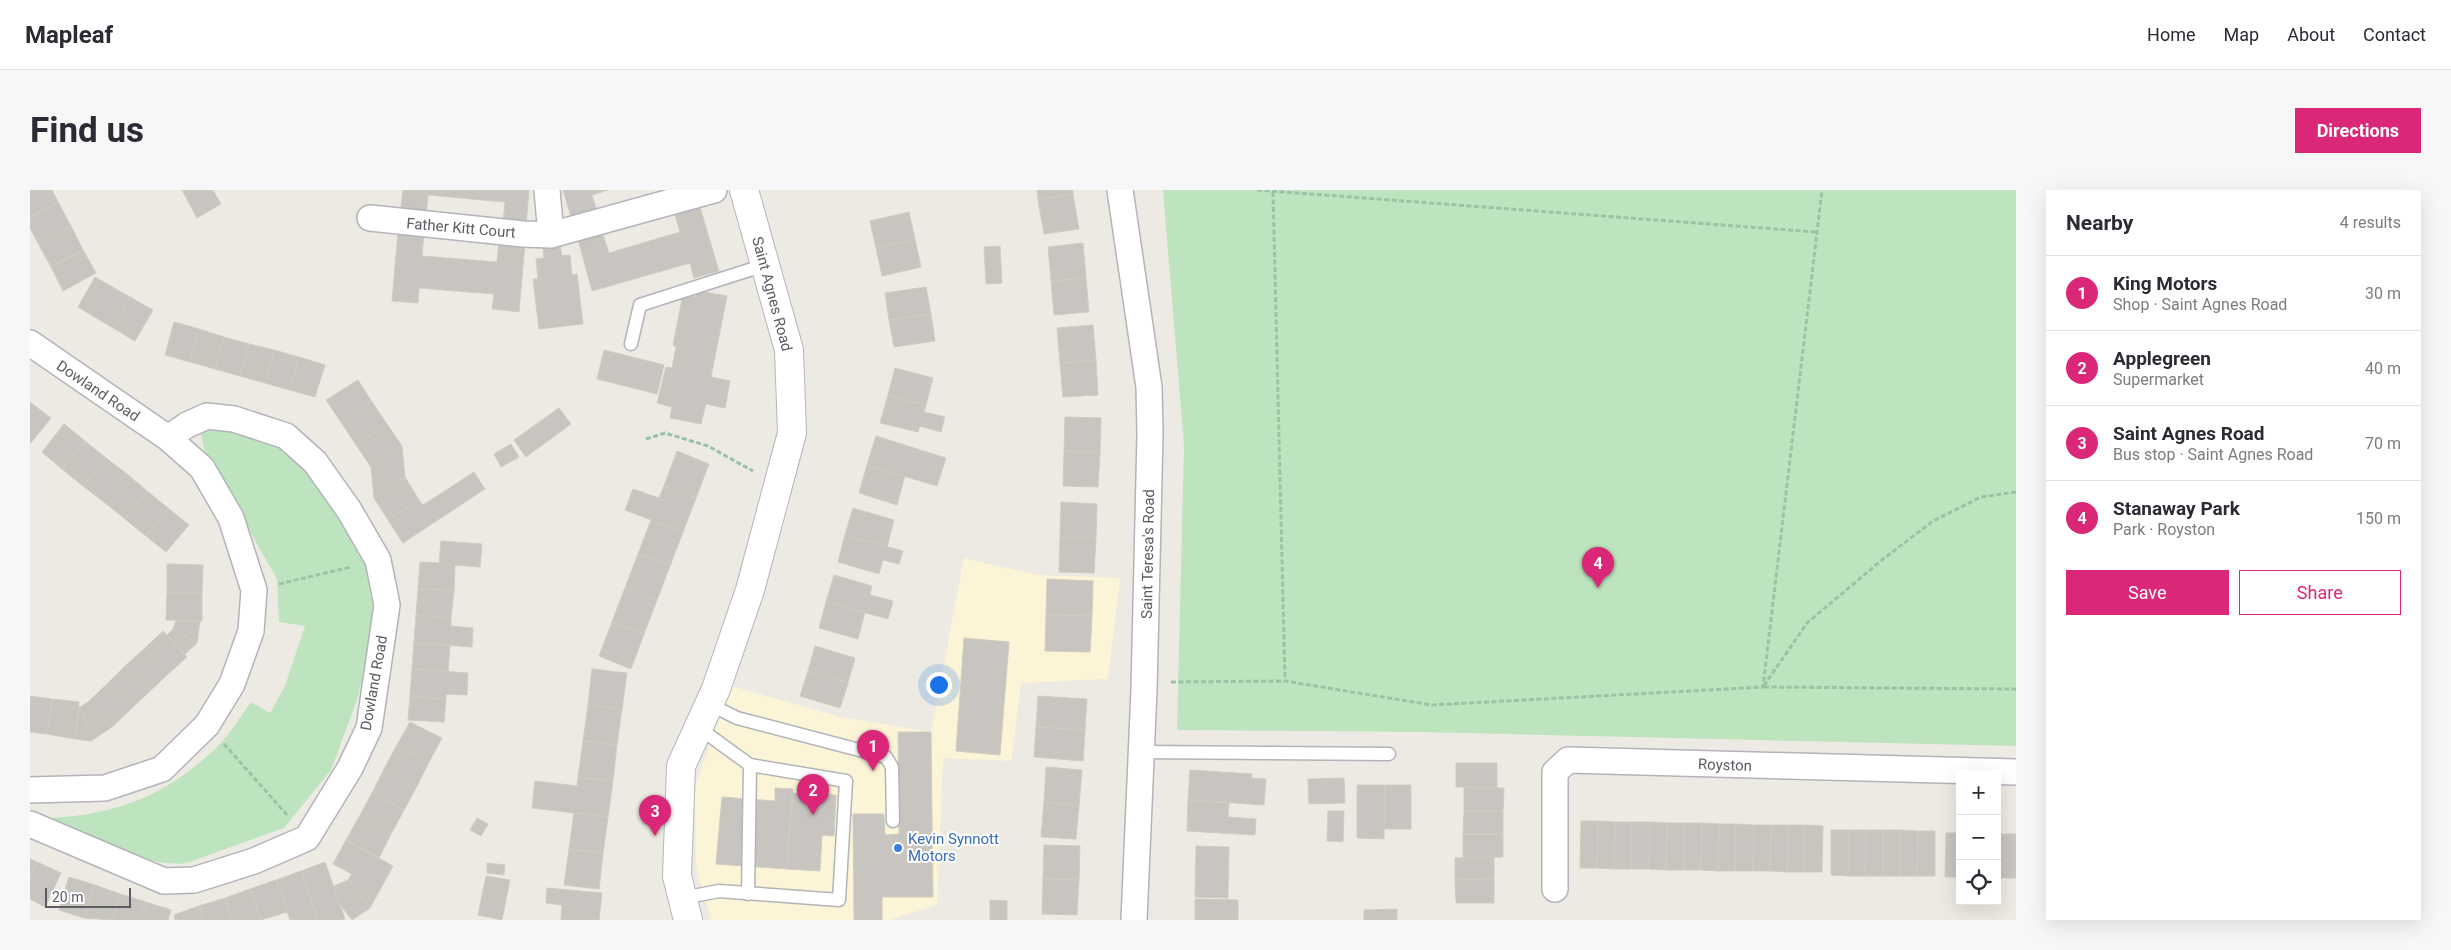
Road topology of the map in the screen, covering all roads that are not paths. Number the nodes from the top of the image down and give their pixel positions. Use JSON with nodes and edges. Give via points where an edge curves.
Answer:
{"nodes":[{"id":1,"x":547,"y":190,"type":"edge"},
{"id":2,"x":714,"y":190,"type":"edge"},
{"id":3,"x":744,"y":190,"type":"edge"},
{"id":4,"x":1120,"y":190,"type":"edge"},
{"id":5,"x":370,"y":218,"type":"dead end"},
{"id":6,"x":551,"y":235,"type":"junction"},
{"id":7,"x":765,"y":264,"type":"junction"},
{"id":8,"x":30,"y":343,"type":"edge"},
{"id":9,"x":631,"y":344,"type":"dead end"},
{"id":10,"x":168,"y":438,"type":"junction"},
{"id":11,"x":704,"y":716,"type":"junction"},
{"id":12,"x":1141,"y":752,"type":"junction"},
{"id":13,"x":1388,"y":754,"type":"dead end"},
{"id":14,"x":750,"y":765,"type":"junction"},
{"id":15,"x":2016,"y":772,"type":"edge"},
{"id":16,"x":30,"y":790,"type":"edge"},
{"id":17,"x":893,"y":821,"type":"dead end"},
{"id":18,"x":30,"y":824,"type":"edge"},
{"id":19,"x":1554,"y":888,"type":"dead end"},
{"id":20,"x":748,"y":894,"type":"junction"},
{"id":21,"x":685,"y":909,"type":"edge"},
{"id":22,"x":1134,"y":920,"type":"edge"}],
"edges":[{"from":1,"to":6,"type":"street"},
{"from":2,"to":6,"type":"street","name":"Father Kitt Court"},
{"from":3,"to":7,"type":"street","name":"Saint Agnes Road"},
{"from":4,"to":12,"type":"street","name":"Saint Teresa's Road","via":[[1149,387]]},
{"from":5,"to":6,"type":"street","name":"Father Kitt Court"},
{"from":7,"to":9,"type":"lane","via":[[640,305]]},
{"from":7,"to":11,"type":"street","name":"Saint Agnes Road","via":[[790,350],[792,433],[750,590]]},
{"from":8,"to":10,"type":"street","name":"Dowland Road"},
{"from":10,"to":16,"type":"street","name":"Dowland Road","via":[[202,468],[232,518],[254,590],[251,631],[232,684],[207,725],[162,769],[105,788]]},
{"from":10,"to":18,"type":"street","name":"Dowland Road","via":[[207,416],[234,419],[286,436],[315,462],[349,510],[378,560],[387,605],[369,728],[350,768],[307,838],[254,862],[194,880],[164,881]]},
{"from":11,"to":14,"type":"lane"},
{"from":11,"to":17,"type":"lane","via":[[737,718],[886,757],[892,767]]},
{"from":11,"to":21,"type":"street","name":"Saint Agnes Road","via":[[681,766],[677,876]]},
{"from":12,"to":13,"type":"lane"},
{"from":12,"to":22,"type":"street","name":"Saint Teresa's Road"},
{"from":14,"to":20,"type":"lane"},
{"from":14,"to":20,"type":"lane","via":[[846,781],[839,900]]},
{"from":15,"to":19,"type":"street","name":"Royston","via":[[1568,760],[1555,772]]},
{"from":20,"to":21,"type":"lane","via":[[719,891]]}]}
